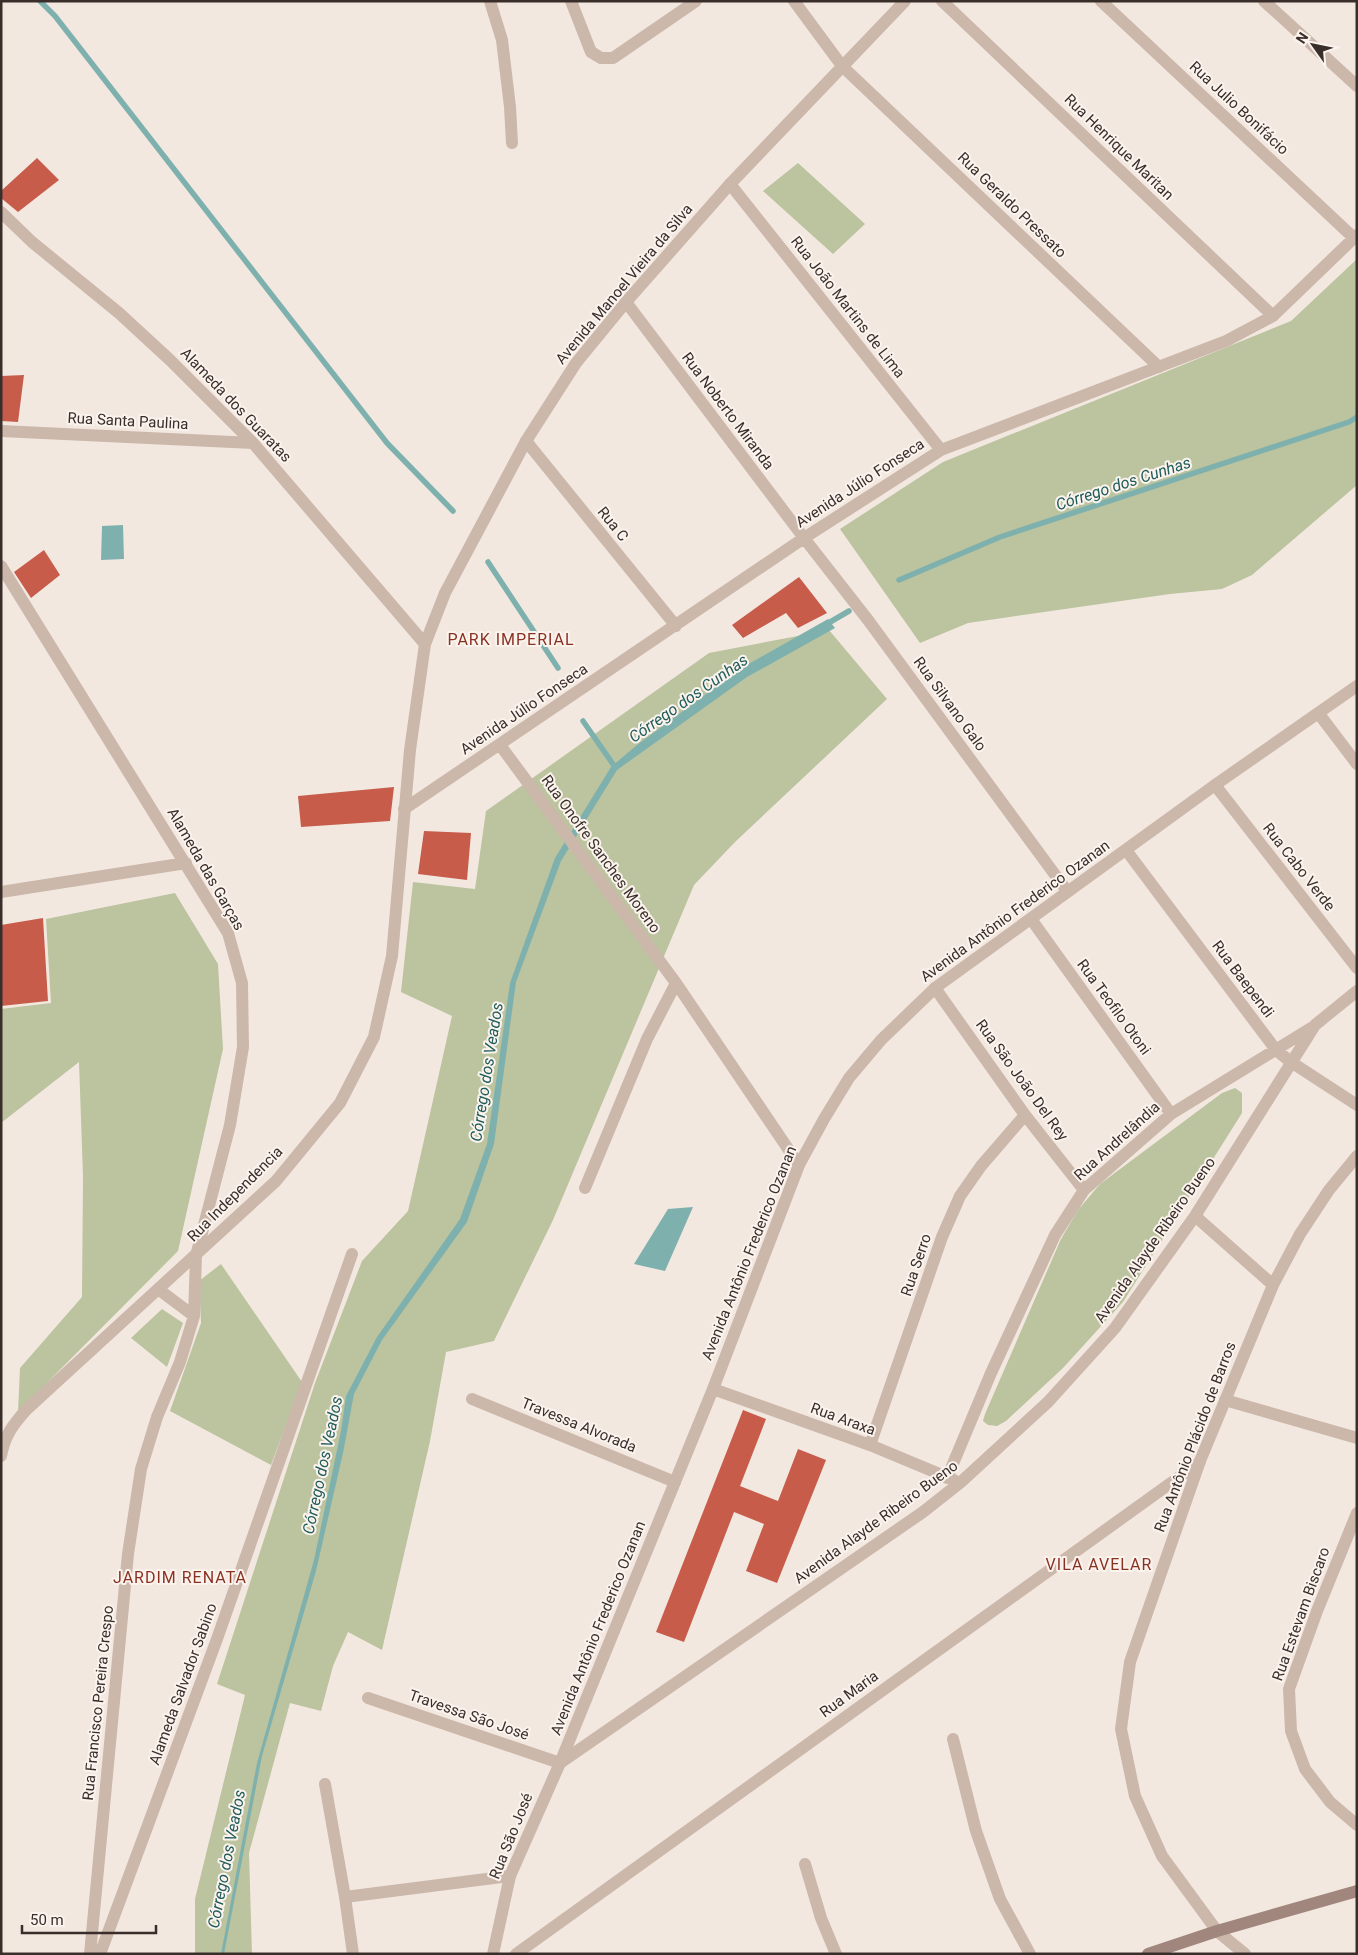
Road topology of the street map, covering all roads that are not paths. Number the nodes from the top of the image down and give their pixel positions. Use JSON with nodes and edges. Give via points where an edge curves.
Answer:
{"nodes":[{"id":1,"x":490,"y":1,"type":"edge"},
{"id":2,"x":571,"y":1,"type":"edge"},
{"id":3,"x":696,"y":1,"type":"edge"},
{"id":4,"x":794,"y":1,"type":"edge"},
{"id":5,"x":905,"y":1,"type":"edge"},
{"id":6,"x":942,"y":1,"type":"edge"},
{"id":7,"x":1101,"y":1,"type":"edge"},
{"id":8,"x":1264,"y":1,"type":"edge"},
{"id":9,"x":842,"y":66,"type":"junction"},
{"id":10,"x":1357,"y":86,"type":"edge"},
{"id":11,"x":512,"y":143,"type":"dead end"},
{"id":12,"x":730,"y":184,"type":"junction"},
{"id":13,"x":1,"y":212,"type":"edge"},
{"id":14,"x":1356,"y":236,"type":"edge"},
{"id":15,"x":626,"y":302,"type":"junction"},
{"id":16,"x":1273,"y":316,"type":"junction"},
{"id":17,"x":1159,"y":367,"type":"junction"},
{"id":18,"x":1,"y":431,"type":"edge"},
{"id":19,"x":526,"y":442,"type":"junction"},
{"id":20,"x":253,"y":443,"type":"junction"},
{"id":21,"x":941,"y":450,"type":"junction"},
{"id":22,"x":804,"y":538,"type":"junction"},
{"id":23,"x":1,"y":566,"type":"edge"},
{"id":24,"x":676,"y":626,"type":"junction"},
{"id":25,"x":425,"y":644,"type":"junction"},
{"id":26,"x":1357,"y":686,"type":"edge"},
{"id":27,"x":1319,"y":714,"type":"junction"},
{"id":28,"x":500,"y":745,"type":"junction"},
{"id":29,"x":1357,"y":764,"type":"edge"},
{"id":30,"x":1215,"y":785,"type":"junction"},
{"id":31,"x":404,"y":810,"type":"junction"},
{"id":32,"x":1126,"y":850,"type":"junction"},
{"id":33,"x":186,"y":863,"type":"junction"},
{"id":34,"x":1067,"y":891,"type":"junction"},
{"id":35,"x":1,"y":892,"type":"edge"},
{"id":36,"x":1031,"y":919,"type":"junction"},
{"id":37,"x":1357,"y":968,"type":"edge"},
{"id":38,"x":676,"y":983,"type":"junction"},
{"id":39,"x":935,"y":988,"type":"junction"},
{"id":40,"x":1357,"y":991,"type":"edge"},
{"id":41,"x":1315,"y":1025,"type":"junction"},
{"id":42,"x":1276,"y":1050,"type":"junction"},
{"id":43,"x":1291,"y":1062,"type":"junction"},
{"id":44,"x":1357,"y":1105,"type":"edge"},
{"id":45,"x":1026,"y":1114,"type":"junction"},
{"id":46,"x":1171,"y":1114,"type":"junction"},
{"id":47,"x":1357,"y":1156,"type":"edge"},
{"id":48,"x":799,"y":1165,"type":"junction"},
{"id":49,"x":585,"y":1188,"type":"dead end"},
{"id":50,"x":1084,"y":1190,"type":"junction"},
{"id":51,"x":1195,"y":1216,"type":"junction"},
{"id":52,"x":352,"y":1254,"type":"dead end"},
{"id":53,"x":196,"y":1256,"type":"junction"},
{"id":54,"x":1273,"y":1285,"type":"junction"},
{"id":55,"x":158,"y":1289,"type":"junction"},
{"id":56,"x":194,"y":1316,"type":"junction"},
{"id":57,"x":713,"y":1389,"type":"junction"},
{"id":58,"x":472,"y":1399,"type":"dead end"},
{"id":59,"x":1225,"y":1400,"type":"junction"},
{"id":60,"x":1357,"y":1438,"type":"edge"},
{"id":61,"x":870,"y":1445,"type":"junction"},
{"id":62,"x":1,"y":1456,"type":"edge"},
{"id":63,"x":1200,"y":1462,"type":"junction"},
{"id":64,"x":947,"y":1478,"type":"junction"},
{"id":65,"x":675,"y":1482,"type":"junction"},
{"id":66,"x":961,"y":1482,"type":"junction"},
{"id":67,"x":1357,"y":1513,"type":"edge"},
{"id":68,"x":368,"y":1698,"type":"dead end"},
{"id":69,"x":953,"y":1739,"type":"dead end"},
{"id":70,"x":560,"y":1763,"type":"junction"},
{"id":71,"x":324,"y":1784,"type":"dead end"},
{"id":72,"x":1357,"y":1825,"type":"edge"},
{"id":73,"x":805,"y":1864,"type":"dead end"},
{"id":74,"x":510,"y":1876,"type":"junction"},
{"id":75,"x":1357,"y":1891,"type":"edge"},
{"id":76,"x":345,"y":1897,"type":"junction"},
{"id":77,"x":1217,"y":1931,"type":"junction"},
{"id":78,"x":90,"y":1954,"type":"edge"},
{"id":79,"x":100,"y":1954,"type":"edge"},
{"id":80,"x":352,"y":1954,"type":"edge"},
{"id":81,"x":493,"y":1954,"type":"edge"},
{"id":82,"x":516,"y":1954,"type":"edge"},
{"id":83,"x":836,"y":1954,"type":"edge"},
{"id":84,"x":1030,"y":1954,"type":"edge"},
{"id":85,"x":1148,"y":1954,"type":"edge"},
{"id":86,"x":1245,"y":1954,"type":"edge"}],
"edges":[{"from":1,"to":11,"type":"street","via":[[502,40]]},
{"from":2,"to":3,"type":"street","via":[[591,52],[601,58],[613,58]]},
{"from":4,"to":9,"type":"street","name":"Rua Geraldo Pressato"},
{"from":5,"to":9,"type":"street","name":"Avenida Manoel Vieira da Silva"},
{"from":6,"to":16,"type":"street","name":"Rua Henrique Maritan"},
{"from":7,"to":14,"type":"street","name":"Rua Julio Bonifácio"},
{"from":8,"to":10,"type":"street"},
{"from":9,"to":12,"type":"street","name":"Avenida Manoel Vieira da Silva"},
{"from":9,"to":17,"type":"street","name":"Rua Geraldo Pressato"},
{"from":12,"to":15,"type":"street","name":"Avenida Manoel Vieira da Silva"},
{"from":12,"to":21,"type":"street","name":"Rua João Martins de Lima"},
{"from":13,"to":20,"type":"street","name":"Alameda dos Guaratas","via":[[156,347]]},
{"from":14,"to":16,"type":"street","name":"Avenida Júlio Fonseca"},
{"from":15,"to":19,"type":"street","name":"Avenida Manoel Vieira da Silva","via":[[576,363]]},
{"from":15,"to":22,"type":"street","name":"Rua Noberto Miranda"},
{"from":16,"to":17,"type":"street","name":"Avenida Júlio Fonseca","via":[[1226,341]]},
{"from":17,"to":21,"type":"street","name":"Avenida Júlio Fonseca"},
{"from":18,"to":20,"type":"street","name":"Rua Santa Paulina"},
{"from":19,"to":24,"type":"street","name":"Rua C"},
{"from":19,"to":25,"type":"street","name":"Avenida Manoel Vieira da Silva","via":[[445,593]]},
{"from":20,"to":25,"type":"street","name":"Alameda dos Guaratas"},
{"from":21,"to":22,"type":"street","name":"Avenida Júlio Fonseca"},
{"from":22,"to":24,"type":"street","name":"Avenida Júlio Fonseca"},
{"from":22,"to":34,"type":"street","name":"Rua Silvano Galo"},
{"from":23,"to":33,"type":"street","name":"Alameda das Garças"},
{"from":24,"to":28,"type":"street","name":"Avenida Júlio Fonseca"},
{"from":25,"to":31,"type":"street","name":"Avenida Manoel Vieira da Silva"},
{"from":26,"to":27,"type":"street","name":"Avenida Antônio Frederico Ozanan"},
{"from":27,"to":29,"type":"street"},
{"from":27,"to":30,"type":"street","name":"Avenida Antônio Frederico Ozanan"},
{"from":28,"to":31,"type":"street","name":"Avenida Júlio Fonseca"},
{"from":28,"to":38,"type":"street","name":"Rua Onofre Sanches Moreno"},
{"from":30,"to":32,"type":"street","name":"Avenida Antônio Frederico Ozanan"},
{"from":30,"to":37,"type":"street","name":"Rua Cabo Verde"},
{"from":31,"to":53,"type":"street","name":"Rua Independencia","via":[[392,956],[374,1037],[340,1103],[276,1181]]},
{"from":32,"to":34,"type":"street","name":"Avenida Antônio Frederico Ozanan"},
{"from":32,"to":42,"type":"street","name":"Rua Baependi"},
{"from":33,"to":35,"type":"street"},
{"from":33,"to":53,"type":"street","name":"Alameda das Garças","via":[[228,933],[242,983],[243,1047],[230,1125]]},
{"from":34,"to":36,"type":"street","name":"Avenida Antônio Frederico Ozanan"},
{"from":36,"to":39,"type":"street","name":"Avenida Antônio Frederico Ozanan"},
{"from":36,"to":46,"type":"street","name":"Rua Teofilo Otoni"},
{"from":38,"to":48,"type":"street","name":"Rua Onofre Sanches Moreno"},
{"from":38,"to":49,"type":"street","via":[[647,1039]]},
{"from":39,"to":45,"type":"street","name":"Rua São João Del Rey"},
{"from":39,"to":48,"type":"street","name":"Avenida Antônio Frederico Ozanan","via":[[881,1040],[849,1078]]},
{"from":40,"to":41,"type":"street","name":"Avenida Alayde Ribeiro Bueno"},
{"from":41,"to":42,"type":"street","name":"Rua Andrelândia"},
{"from":41,"to":43,"type":"street","name":"Avenida Alayde Ribeiro Bueno"},
{"from":42,"to":43,"type":"street","name":"Rua Baependi"},
{"from":42,"to":46,"type":"street","name":"Rua Andrelândia"},
{"from":43,"to":44,"type":"street","name":"Rua Baependi"},
{"from":43,"to":51,"type":"street","name":"Avenida Alayde Ribeiro Bueno"},
{"from":45,"to":50,"type":"street","name":"Rua São João Del Rey"},
{"from":45,"to":61,"type":"street","name":"Rua Serro","via":[[960,1196],[942,1237]]},
{"from":46,"to":50,"type":"street","name":"Rua Andrelândia"},
{"from":47,"to":54,"type":"street","name":"Rua Antônio Plácido de Barros","via":[[1329,1190],[1300,1234]]},
{"from":48,"to":57,"type":"street","name":"Avenida Antônio Frederico Ozanan"},
{"from":50,"to":64,"type":"street","name":"Rua Andrelândia","via":[[1055,1234]]},
{"from":51,"to":54,"type":"street"},
{"from":51,"to":66,"type":"street","name":"Avenida Alayde Ribeiro Bueno","via":[[1115,1328],[1048,1402]]},
{"from":52,"to":79,"type":"street","name":"Alameda Salvador Sabino","via":[[217,1639]]},
{"from":53,"to":55,"type":"street","name":"Rua Independencia"},
{"from":53,"to":56,"type":"street","name":"Rua Francisco Pereira Crespo"},
{"from":54,"to":59,"type":"street","name":"Rua Antônio Plácido de Barros"},
{"from":55,"to":56,"type":"street"},
{"from":55,"to":62,"type":"street","name":"Rua Independencia","via":[[26,1410],[4,1440]]},
{"from":56,"to":78,"type":"street","name":"Rua Francisco Pereira Crespo","via":[[141,1469],[128,1554]]},
{"from":57,"to":61,"type":"street","name":"Rua Araxa"},
{"from":57,"to":65,"type":"street","name":"Avenida Antônio Frederico Ozanan"},
{"from":58,"to":65,"type":"street","name":"Travessa Alvorada"},
{"from":59,"to":60,"type":"street"},
{"from":59,"to":63,"type":"street","name":"Rua Antônio Plácido de Barros"},
{"from":61,"to":64,"type":"street","name":"Rua Araxa"},
{"from":63,"to":77,"type":"street","name":"Rua Antônio Plácido de Barros","via":[[1130,1662],[1121,1729],[1135,1796],[1162,1856]]},
{"from":63,"to":82,"type":"street","name":"Rua Maria"},
{"from":64,"to":66,"type":"street","name":"Rua Araxa"},
{"from":65,"to":70,"type":"street","name":"Avenida Antônio Frederico Ozanan"},
{"from":66,"to":70,"type":"street","name":"Avenida Alayde Ribeiro Bueno","via":[[923,1512]]},
{"from":67,"to":72,"type":"street","name":"Rua Estevam Biscaro","via":[[1289,1688],[1291,1731],[1305,1769],[1330,1802]]},
{"from":68,"to":70,"type":"street","name":"Travessa São José"},
{"from":69,"to":84,"type":"street","via":[[976,1831],[1000,1899]]},
{"from":70,"to":74,"type":"street","name":"Rua São José"},
{"from":71,"to":76,"type":"street"},
{"from":73,"to":83,"type":"street","via":[[820,1918]]},
{"from":74,"to":76,"type":"street"},
{"from":74,"to":81,"type":"street","name":"Rua São José"},
{"from":75,"to":77,"type":"main road"},
{"from":76,"to":80,"type":"street"},
{"from":77,"to":85,"type":"main road"},
{"from":77,"to":86,"type":"street","name":"Rua Antônio Plácido de Barros"}]}
